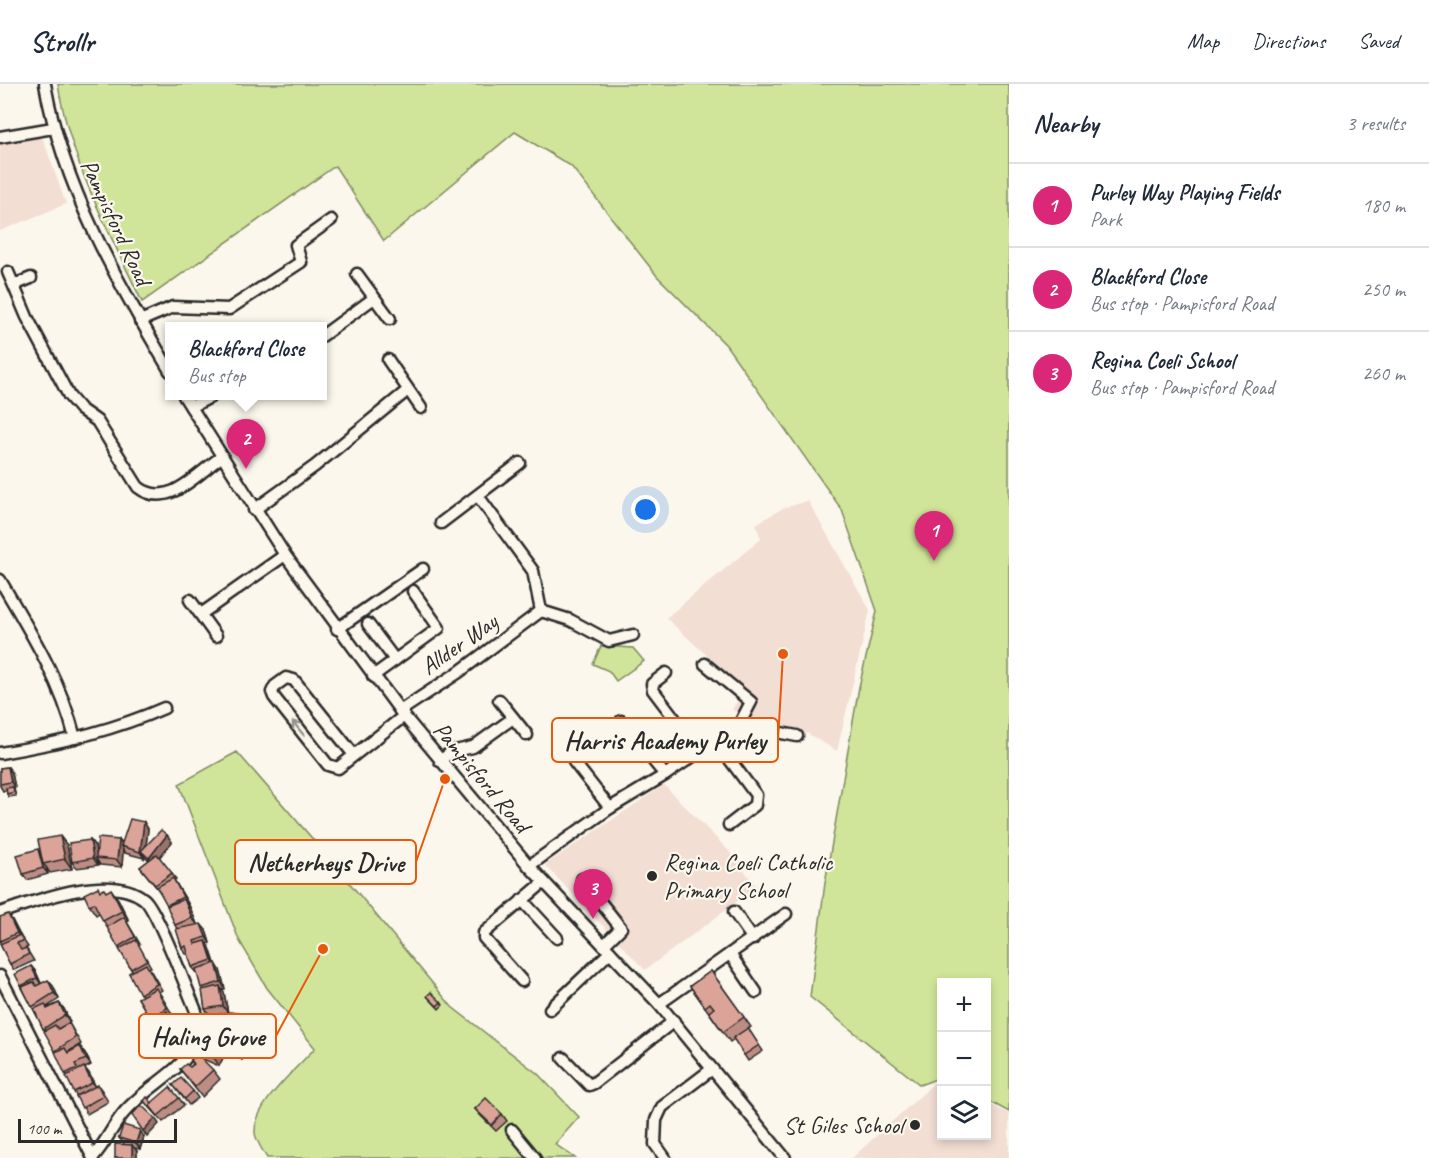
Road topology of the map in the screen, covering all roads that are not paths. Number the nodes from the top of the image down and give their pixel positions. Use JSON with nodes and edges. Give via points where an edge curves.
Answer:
{"nodes":[{"id":1,"x":45,"y":84,"type":"edge"},
{"id":2,"x":53,"y":128,"type":"junction"},
{"id":3,"x":0,"y":137,"type":"edge"},
{"id":4,"x":331,"y":220,"type":"dead end"},
{"id":5,"x":8,"y":272,"type":"dead end"},
{"id":6,"x":357,"y":274,"type":"dead end"},
{"id":7,"x":31,"y":278,"type":"dead end"},
{"id":8,"x":14,"y":285,"type":"junction"},
{"id":9,"x":374,"y":298,"type":"junction"},
{"id":10,"x":390,"y":319,"type":"dead end"},
{"id":11,"x":140,"y":321,"type":"junction"},
{"id":12,"x":327,"y":332,"type":"edge"},
{"id":13,"x":388,"y":360,"type":"dead end"},
{"id":14,"x":165,"y":363,"type":"edge"},
{"id":15,"x":408,"y":390,"type":"junction"},
{"id":16,"x":187,"y":400,"type":"edge"},
{"id":17,"x":204,"y":400,"type":"edge"},
{"id":18,"x":191,"y":407,"type":"junction"},
{"id":19,"x":421,"y":408,"type":"dead end"},
{"id":20,"x":221,"y":457,"type":"junction"},
{"id":21,"x":520,"y":464,"type":"dead end"},
{"id":22,"x":478,"y":496,"type":"junction"},
{"id":23,"x":254,"y":510,"type":"junction"},
{"id":24,"x":441,"y":524,"type":"dead end"},
{"id":25,"x":285,"y":555,"type":"junction"},
{"id":26,"x":423,"y":569,"type":"dead end"},
{"id":27,"x":0,"y":580,"type":"edge"},
{"id":28,"x":413,"y":591,"type":"dead end"},
{"id":29,"x":190,"y":600,"type":"dead end"},
{"id":30,"x":541,"y":610,"type":"junction"},
{"id":31,"x":201,"y":614,"type":"junction"},
{"id":32,"x":368,"y":624,"type":"dead end"},
{"id":33,"x":338,"y":629,"type":"junction"},
{"id":34,"x":633,"y":635,"type":"dead end"},
{"id":35,"x":216,"y":636,"type":"dead end"},
{"id":36,"x":395,"y":660,"type":"junction"},
{"id":37,"x":705,"y":664,"type":"dead end"},
{"id":38,"x":666,"y":673,"type":"dead end"},
{"id":39,"x":373,"y":676,"type":"junction"},
{"id":40,"x":499,"y":700,"type":"dead end"},
{"id":41,"x":164,"y":708,"type":"dead end"},
{"id":42,"x":402,"y":714,"type":"junction"},
{"id":43,"x":513,"y":718,"type":"junction"},
{"id":44,"x":621,"y":721,"type":"dead end"},
{"id":45,"x":740,"y":725,"type":"junction"},
{"id":46,"x":527,"y":735,"type":"dead end"},
{"id":47,"x":797,"y":736,"type":"dead end"},
{"id":48,"x":75,"y":738,"type":"junction"},
{"id":49,"x":716,"y":741,"type":"junction"},
{"id":50,"x":699,"y":752,"type":"junction"},
{"id":51,"x":0,"y":753,"type":"edge"},
{"id":52,"x":354,"y":755,"type":"junction"},
{"id":53,"x":440,"y":761,"type":"junction"},
{"id":54,"x":574,"y":762,"type":"dead end"},
{"id":55,"x":665,"y":775,"type":"junction"},
{"id":56,"x":610,"y":808,"type":"junction"},
{"id":57,"x":729,"y":825,"type":"dead end"},
{"id":58,"x":529,"y":866,"type":"junction"},
{"id":59,"x":582,"y":879,"type":"dead end"},
{"id":60,"x":544,"y":882,"type":"junction"},
{"id":61,"x":522,"y":900,"type":"junction"},
{"id":62,"x":734,"y":912,"type":"dead end"},
{"id":63,"x":0,"y":913,"type":"edge"},
{"id":64,"x":786,"y":914,"type":"dead end"},
{"id":65,"x":557,"y":938,"type":"dead end"},
{"id":66,"x":753,"y":939,"type":"junction"},
{"id":67,"x":607,"y":949,"type":"junction"},
{"id":68,"x":730,"y":954,"type":"junction"},
{"id":69,"x":0,"y":976,"type":"edge"},
{"id":70,"x":522,"y":981,"type":"dead end"},
{"id":71,"x":756,"y":992,"type":"dead end"},
{"id":72,"x":659,"y":1004,"type":"junction"},
{"id":73,"x":550,"y":1009,"type":"dead end"},
{"id":74,"x":674,"y":1021,"type":"junction"},
{"id":75,"x":563,"y":1058,"type":"dead end"},
{"id":76,"x":712,"y":1069,"type":"junction"},
{"id":77,"x":512,"y":1130,"type":"dead end"},
{"id":78,"x":93,"y":1158,"type":"edge"},
{"id":79,"x":535,"y":1158,"type":"edge"},
{"id":80,"x":665,"y":1158,"type":"edge"},
{"id":81,"x":785,"y":1158,"type":"edge"}],
"edges":[{"from":1,"to":2,"type":"street","name":"Pampisford Road"},
{"from":2,"to":3,"type":"street"},
{"from":2,"to":11,"type":"street","name":"Pampisford Road","via":[[76,194]]},
{"from":4,"to":11,"type":"street","via":[[296,245],[301,262],[229,309],[173,307]]},
{"from":5,"to":8,"type":"street"},
{"from":6,"to":9,"type":"street"},
{"from":7,"to":8,"type":"street"},
{"from":8,"to":20,"type":"street","via":[[69,396],[97,421],[138,487],[159,497],[172,493]]},
{"from":9,"to":10,"type":"street"},
{"from":9,"to":12,"type":"street"},
{"from":11,"to":14,"type":"street","name":"Pampisford Road"},
{"from":13,"to":15,"type":"street"},
{"from":15,"to":19,"type":"street"},
{"from":15,"to":23,"type":"street"},
{"from":16,"to":18,"type":"street","name":"Pampisford Road"},
{"from":17,"to":18,"type":"street"},
{"from":18,"to":20,"type":"street","name":"Pampisford Road"},
{"from":20,"to":23,"type":"street","name":"Pampisford Road"},
{"from":21,"to":22,"type":"street"},
{"from":22,"to":24,"type":"street"},
{"from":22,"to":30,"type":"street","via":[[533,571]]},
{"from":23,"to":25,"type":"street","name":"Pampisford Road"},
{"from":25,"to":31,"type":"street"},
{"from":25,"to":33,"type":"street","name":"Pampisford Road"},
{"from":26,"to":33,"type":"street"},
{"from":27,"to":48,"type":"street","via":[[51,670]]},
{"from":28,"to":36,"type":"street","via":[[439,628]]},
{"from":29,"to":31,"type":"street"},
{"from":30,"to":34,"type":"street","via":[[609,641]]},
{"from":30,"to":42,"type":"street","name":"Allder Way"},
{"from":31,"to":35,"type":"street"},
{"from":32,"to":36,"type":"street"},
{"from":33,"to":39,"type":"street","name":"Pampisford Road"},
{"from":36,"to":39,"type":"street"},
{"from":37,"to":45,"type":"street","via":[[751,702]]},
{"from":38,"to":50,"type":"street","via":[[652,684],[653,690]]},
{"from":39,"to":42,"type":"street","name":"Pampisford Road"},
{"from":40,"to":43,"type":"street"},
{"from":41,"to":48,"type":"street"},
{"from":42,"to":52,"type":"street","name":"Allder Way"},
{"from":42,"to":53,"type":"street","name":"Pampisford Road"},
{"from":43,"to":46,"type":"street"},
{"from":43,"to":53,"type":"street","via":[[473,747],[457,750]]},
{"from":44,"to":55,"type":"street"},
{"from":45,"to":47,"type":"street"},
{"from":45,"to":49,"type":"street"},
{"from":48,"to":51,"type":"street"},
{"from":49,"to":50,"type":"street"},
{"from":49,"to":57,"type":"street","via":[[756,795],[755,805]]},
{"from":50,"to":55,"type":"street"},
{"from":52,"to":52,"type":"street","name":"Allder Way","one_way":true,"via":[[338,768],[328,765],[274,697],[272,690],[280,681],[294,680]]},
{"from":53,"to":58,"type":"street","name":"Pampisford Road"},
{"from":54,"to":56,"type":"street"},
{"from":55,"to":56,"type":"street"},
{"from":56,"to":58,"type":"street"},
{"from":58,"to":60,"type":"street","name":"Pampisford Road"},
{"from":59,"to":67,"type":"street","via":[[621,928]]},
{"from":60,"to":61,"type":"street"},
{"from":60,"to":67,"type":"street","name":"Pampisford Road"},
{"from":61,"to":65,"type":"street"},
{"from":61,"to":70,"type":"street","via":[[484,933],[484,938]]},
{"from":62,"to":66,"type":"street"},
{"from":63,"to":78,"type":"street","via":[[86,889],[126,888],[146,900],[196,1011],[194,1047],[122,1115]]},
{"from":64,"to":66,"type":"street"},
{"from":66,"to":68,"type":"street"},
{"from":67,"to":72,"type":"street","name":"Pampisford Road"},
{"from":67,"to":73,"type":"street"},
{"from":68,"to":71,"type":"street"},
{"from":68,"to":72,"type":"street"},
{"from":69,"to":78,"type":"street"},
{"from":72,"to":74,"type":"street","name":"Pampisford Road"},
{"from":74,"to":75,"type":"street","via":[[590,1085]]},
{"from":74,"to":76,"type":"street","name":"Pampisford Road"},
{"from":76,"to":80,"type":"street","via":[[657,1115],[655,1144]]},
{"from":76,"to":81,"type":"street","name":"Pampisford Road"},
{"from":77,"to":79,"type":"street"}]}
